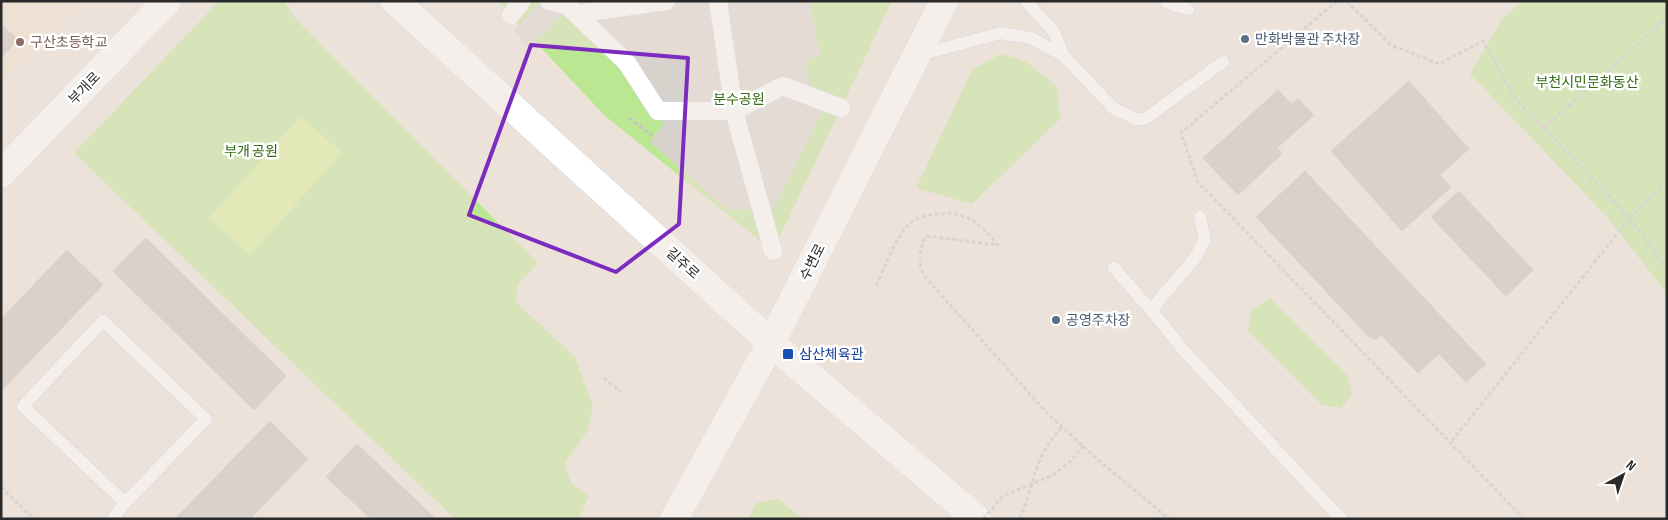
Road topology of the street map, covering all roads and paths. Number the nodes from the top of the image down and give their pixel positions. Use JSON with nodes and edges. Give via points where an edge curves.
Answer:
{"nodes":[{"id":1,"x":167,"y":1,"type":"edge"},
{"id":2,"x":395,"y":1,"type":"edge"},
{"id":3,"x":549,"y":1,"type":"edge"},
{"id":4,"x":666,"y":1,"type":"edge"},
{"id":5,"x":718,"y":1,"type":"edge"},
{"id":6,"x":944,"y":1,"type":"edge"},
{"id":7,"x":1026,"y":1,"type":"edge"},
{"id":8,"x":1337,"y":1,"type":"edge"},
{"id":9,"x":1346,"y":1,"type":"edge"},
{"id":10,"x":1167,"y":3,"type":"dead end"},
{"id":11,"x":1188,"y":8,"type":"dead end"},
{"id":12,"x":576,"y":14,"type":"junction"},
{"id":13,"x":1667,"y":18,"type":"edge"},
{"id":14,"x":916,"y":56,"type":"junction"},
{"id":15,"x":1064,"y":56,"type":"junction"},
{"id":16,"x":1223,"y":62,"type":"dead end"},
{"id":17,"x":841,"y":108,"type":"dead end"},
{"id":18,"x":734,"y":111,"type":"junction"},
{"id":19,"x":629,"y":118,"type":"dead end"},
{"id":20,"x":1544,"y":128,"type":"junction"},
{"id":21,"x":654,"y":137,"type":"dead end"},
{"id":22,"x":1,"y":174,"type":"edge"},
{"id":23,"x":1667,"y":182,"type":"edge"},
{"id":24,"x":1200,"y":217,"type":"dead end"},
{"id":25,"x":1630,"y":218,"type":"junction"},
{"id":26,"x":773,"y":251,"type":"dead end"},
{"id":27,"x":1114,"y":268,"type":"dead end"},
{"id":28,"x":1667,"y":268,"type":"edge"},
{"id":29,"x":876,"y":285,"type":"dead end"},
{"id":30,"x":1151,"y":310,"type":"junction"},
{"id":31,"x":771,"y":342,"type":"junction"},
{"id":32,"x":604,"y":378,"type":"dead end"},
{"id":33,"x":621,"y":392,"type":"dead end"},
{"id":34,"x":1062,"y":427,"type":"junction"},
{"id":35,"x":1452,"y":442,"type":"junction"},
{"id":36,"x":1083,"y":446,"type":"junction"},
{"id":37,"x":1031,"y":485,"type":"junction"},
{"id":38,"x":1,"y":487,"type":"edge"},
{"id":39,"x":125,"y":503,"type":"junction"},
{"id":40,"x":34,"y":519,"type":"edge"},
{"id":41,"x":112,"y":519,"type":"edge"},
{"id":42,"x":674,"y":519,"type":"edge"},
{"id":43,"x":977,"y":519,"type":"edge"},
{"id":44,"x":983,"y":519,"type":"edge"},
{"id":45,"x":1020,"y":519,"type":"edge"},
{"id":46,"x":1169,"y":519,"type":"edge"},
{"id":47,"x":1342,"y":519,"type":"edge"},
{"id":48,"x":1524,"y":519,"type":"edge"}],
"edges":[{"from":1,"to":22,"type":"main road","name":"부개로"},
{"from":2,"to":31,"type":"main road","name":"길주로"},
{"from":3,"to":12,"type":"street","via":[[568,6]]},
{"from":4,"to":12,"type":"street"},
{"from":5,"to":18,"type":"street"},
{"from":6,"to":14,"type":"main road","name":"수변로"},
{"from":7,"to":15,"type":"lane","via":[[1054,32]]},
{"from":8,"to":35,"type":"path","via":[[1181,132],[1198,182]]},
{"from":9,"to":20,"type":"path","via":[[1391,45],[1439,64],[1482,41],[1515,98]]},
{"from":10,"to":11,"type":"lane"},
{"from":12,"to":18,"type":"street","via":[[627,63],[658,111]]},
{"from":13,"to":20,"type":"path"},
{"from":14,"to":15,"type":"lane","via":[[1000,33],[1031,38]]},
{"from":14,"to":31,"type":"main road","name":"수변로"},
{"from":15,"to":16,"type":"lane","via":[[1113,108],[1136,119],[1145,119]]},
{"from":17,"to":18,"type":"street","via":[[783,86]]},
{"from":18,"to":26,"type":"street"},
{"from":19,"to":21,"type":"path"},
{"from":20,"to":25,"type":"path"},
{"from":23,"to":25,"type":"path"},
{"from":24,"to":30,"type":"lane","via":[[1205,239],[1195,258]]},
{"from":25,"to":28,"type":"path"},
{"from":25,"to":35,"type":"path"},
{"from":27,"to":30,"type":"lane"},
{"from":29,"to":34,"type":"path","via":[[908,225],[921,216],[968,217],[983,227],[998,245],[926,236],[920,268]]},
{"from":30,"to":47,"type":"lane","via":[[1187,354]]},
{"from":31,"to":42,"type":"main road","name":"수변로"},
{"from":31,"to":43,"type":"main road","name":"길주로"},
{"from":32,"to":33,"type":"path"},
{"from":34,"to":36,"type":"path"},
{"from":34,"to":37,"type":"path","via":[[1039,458]]},
{"from":35,"to":48,"type":"path"},
{"from":36,"to":37,"type":"path","bridge":true,"via":[[1053,475]]},
{"from":36,"to":46,"type":"path"},
{"from":37,"to":44,"type":"path","bridge":true,"via":[[1003,496]]},
{"from":37,"to":45,"type":"path"},
{"from":38,"to":40,"type":"path"},
{"from":39,"to":39,"type":"lane","via":[[206,419],[103,321],[23,406]]},
{"from":39,"to":41,"type":"lane"}]}
